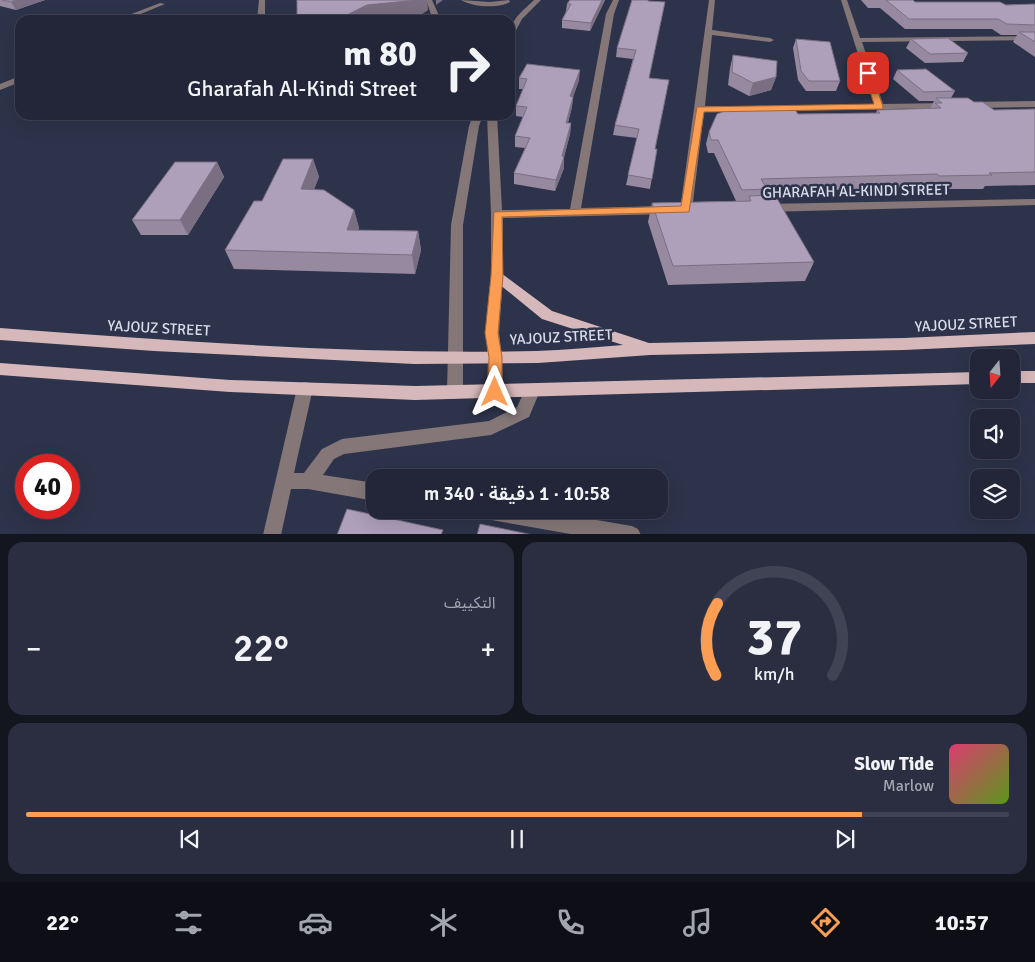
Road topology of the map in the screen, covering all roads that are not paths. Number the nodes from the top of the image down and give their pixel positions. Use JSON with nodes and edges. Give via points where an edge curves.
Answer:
{"nodes":[{"id":1,"x":262,"y":0,"type":"edge"},
{"id":2,"x":429,"y":0,"type":"edge"},
{"id":3,"x":464,"y":0,"type":"edge"},
{"id":4,"x":506,"y":0,"type":"edge"},
{"id":5,"x":538,"y":0,"type":"edge"},
{"id":6,"x":616,"y":0,"type":"edge"},
{"id":7,"x":712,"y":0,"type":"edge"},
{"id":8,"x":844,"y":0,"type":"edge"},
{"id":9,"x":162,"y":4,"type":"dead end"},
{"id":10,"x":133,"y":15,"type":"edge"},
{"id":11,"x":261,"y":15,"type":"edge"},
{"id":12,"x":435,"y":15,"type":"edge"},
{"id":13,"x":515,"y":25,"type":"edge"},
{"id":14,"x":708,"y":32,"type":"junction"},
{"id":15,"x":1035,"y":38,"type":"edge"},
{"id":16,"x":770,"y":40,"type":"dead end"},
{"id":17,"x":857,"y":40,"type":"junction"},
{"id":18,"x":15,"y":80,"type":"edge"},
{"id":19,"x":2,"y":85,"type":"edge"},
{"id":20,"x":1035,"y":104,"type":"edge"},
{"id":21,"x":879,"y":107,"type":"junction"},
{"id":22,"x":700,"y":109,"type":"junction"},
{"id":23,"x":476,"y":120,"type":"edge"},
{"id":24,"x":492,"y":120,"type":"edge"},
{"id":25,"x":1035,"y":202,"type":"edge"},
{"id":26,"x":756,"y":208,"type":"edge"},
{"id":27,"x":575,"y":212,"type":"junction"},
{"id":28,"x":497,"y":214,"type":"junction"},
{"id":29,"x":497,"y":276,"type":"junction"},
{"id":30,"x":0,"y":334,"type":"edge"},
{"id":31,"x":1035,"y":338,"type":"edge"},
{"id":32,"x":650,"y":349,"type":"junction"},
{"id":33,"x":495,"y":357,"type":"junction"},
{"id":34,"x":456,"y":358,"type":"junction"},
{"id":35,"x":0,"y":368,"type":"edge"},
{"id":36,"x":1020,"y":377,"type":"edge"},
{"id":37,"x":1035,"y":377,"type":"edge"},
{"id":38,"x":970,"y":378,"type":"edge"},
{"id":39,"x":305,"y":388,"type":"junction"},
{"id":40,"x":532,"y":391,"type":"junction"},
{"id":41,"x":455,"y":392,"type":"junction"},
{"id":42,"x":495,"y":392,"type":"junction"},
{"id":43,"x":308,"y":480,"type":"junction"},
{"id":44,"x":285,"y":481,"type":"junction"},
{"id":45,"x":366,"y":490,"type":"edge"},
{"id":46,"x":541,"y":519,"type":"edge"},
{"id":47,"x":272,"y":534,"type":"edge"},
{"id":48,"x":632,"y":534,"type":"edge"}],
"edges":[{"from":1,"to":11,"type":"street"},
{"from":2,"to":12,"type":"street"},
{"from":3,"to":4,"type":"street","via":[[496,5]]},
{"from":5,"to":13,"type":"street"},
{"from":6,"to":27,"type":"street","via":[[610,14]]},
{"from":7,"to":14,"type":"street"},
{"from":8,"to":17,"type":"street"},
{"from":9,"to":10,"type":"street"},
{"from":14,"to":16,"type":"street"},
{"from":14,"to":22,"type":"street"},
{"from":15,"to":17,"type":"street"},
{"from":17,"to":21,"type":"street"},
{"from":18,"to":19,"type":"street"},
{"from":20,"to":21,"type":"street"},
{"from":21,"to":22,"type":"street"},
{"from":22,"to":27,"type":"street","via":[[691,210]]},
{"from":23,"to":34,"type":"street","via":[[457,226]]},
{"from":24,"to":28,"type":"street"},
{"from":25,"to":26,"type":"street","name":"GHARAFAH AL-KINDI STREET"},
{"from":27,"to":28,"type":"street"},
{"from":28,"to":29,"type":"street"},
{"from":29,"to":32,"type":"main road","via":[[547,315]]},
{"from":29,"to":33,"type":"street","via":[[492,333]]},
{"from":30,"to":34,"type":"main road","name":"YAJOUZ STREET","via":[[154,345]]},
{"from":31,"to":32,"type":"main road","name":"YAJOUZ STREET"},
{"from":32,"to":33,"type":"main road","name":"YAJOUZ STREET"},
{"from":33,"to":34,"type":"main road","name":"YAJOUZ STREET"},
{"from":33,"to":42,"type":"street"},
{"from":34,"to":41,"type":"street"},
{"from":35,"to":39,"type":"main road","via":[[112,378]]},
{"from":36,"to":37,"type":"main road"},
{"from":38,"to":40,"type":"main road"},
{"from":39,"to":41,"type":"main road"},
{"from":39,"to":44,"type":"street"},
{"from":40,"to":42,"type":"main road"},
{"from":40,"to":43,"type":"street","via":[[523,412],[491,428],[342,447],[328,454]]},
{"from":41,"to":42,"type":"main road"},
{"from":43,"to":44,"type":"street"},
{"from":43,"to":45,"type":"street"},
{"from":44,"to":47,"type":"street"},
{"from":46,"to":48,"type":"street"}]}
